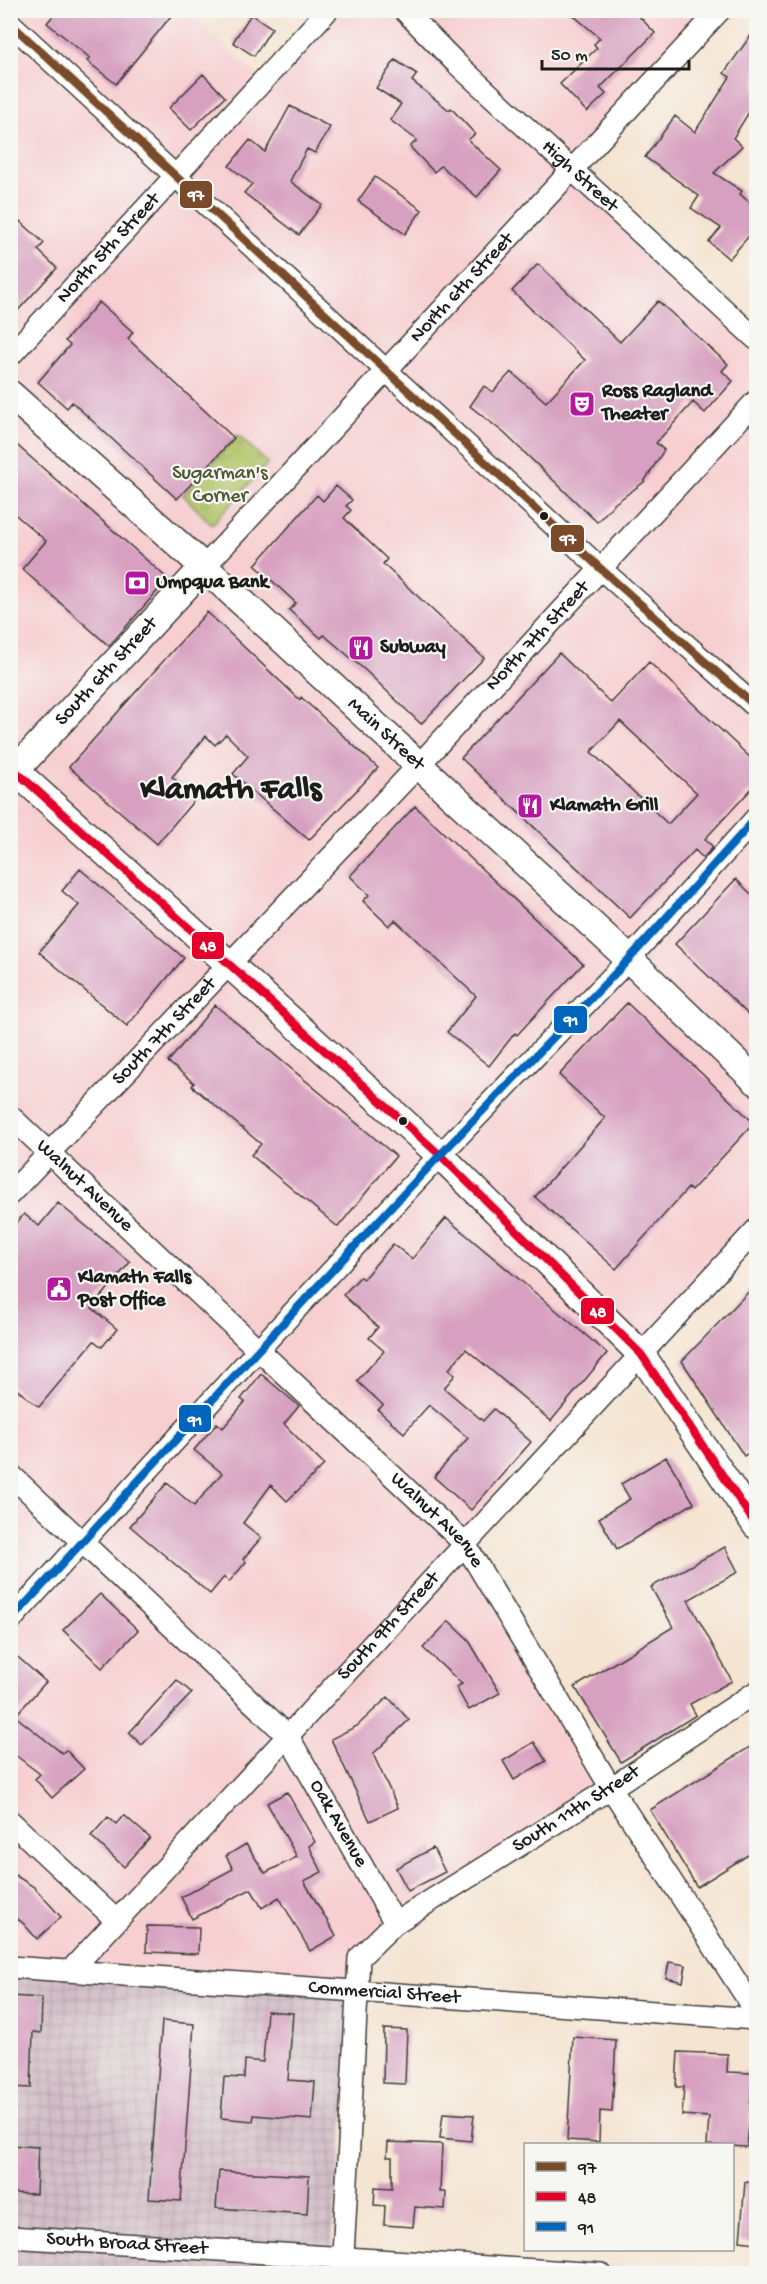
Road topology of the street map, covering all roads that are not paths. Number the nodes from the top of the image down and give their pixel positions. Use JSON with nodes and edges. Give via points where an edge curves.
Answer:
{"nodes":[{"id":1,"x":328,"y":10,"type":"edge"},
{"id":2,"x":404,"y":10,"type":"edge"},
{"id":3,"x":720,"y":10,"type":"edge"},
{"id":4,"x":10,"y":23,"type":"edge"},
{"id":5,"x":573,"y":170,"type":"junction"},
{"id":6,"x":177,"y":174,"type":"junction"},
{"id":7,"x":756,"y":339,"type":"edge"},
{"id":8,"x":10,"y":356,"type":"edge"},
{"id":9,"x":387,"y":370,"type":"junction"},
{"id":10,"x":10,"y":394,"type":"edge"},
{"id":11,"x":756,"y":401,"type":"edge"},
{"id":12,"x":204,"y":567,"type":"junction"},
{"id":13,"x":601,"y":568,"type":"junction"},
{"id":14,"x":756,"y":707,"type":"edge"},
{"id":15,"x":418,"y":766,"type":"junction"},
{"id":16,"x":12,"y":771,"type":"edge"},
{"id":17,"x":756,"y":818,"type":"edge"},
{"id":18,"x":629,"y":959,"type":"junction"},
{"id":19,"x":228,"y":963,"type":"junction"},
{"id":20,"x":756,"y":1081,"type":"edge"},
{"id":21,"x":10,"y":1116,"type":"edge"},
{"id":22,"x":50,"y":1152,"type":"junction"},
{"id":23,"x":440,"y":1155,"type":"junction"},
{"id":24,"x":10,"y":1194,"type":"edge"},
{"id":25,"x":756,"y":1230,"type":"edge"},
{"id":26,"x":258,"y":1350,"type":"junction"},
{"id":27,"x":641,"y":1354,"type":"junction"},
{"id":28,"x":10,"y":1474,"type":"edge"},
{"id":29,"x":756,"y":1525,"type":"edge"},
{"id":30,"x":84,"y":1542,"type":"junction"},
{"id":31,"x":465,"y":1544,"type":"junction"},
{"id":32,"x":10,"y":1621,"type":"edge"},
{"id":33,"x":756,"y":1692,"type":"edge"},
{"id":34,"x":288,"y":1736,"type":"junction"},
{"id":35,"x":611,"y":1788,"type":"junction"},
{"id":36,"x":10,"y":1821,"type":"edge"},
{"id":37,"x":116,"y":1920,"type":"junction"},
{"id":38,"x":395,"y":1923,"type":"junction"},
{"id":39,"x":10,"y":1967,"type":"edge"},
{"id":40,"x":70,"y":1970,"type":"junction"},
{"id":41,"x":356,"y":1991,"type":"junction"},
{"id":42,"x":756,"y":2012,"type":"edge"},
{"id":43,"x":756,"y":2019,"type":"edge"},
{"id":44,"x":10,"y":2237,"type":"edge"},
{"id":45,"x":343,"y":2265,"type":"edge"},
{"id":46,"x":601,"y":2274,"type":"edge"}],
"edges":[{"from":1,"to":6,"type":"street","name":"North 5th Street"},
{"from":2,"to":5,"type":"street","name":"High Street"},
{"from":3,"to":5,"type":"street","name":"North 6th Street"},
{"from":4,"to":6,"type":"street"},
{"from":5,"to":7,"type":"street","name":"High Street"},
{"from":5,"to":9,"type":"street","name":"North 6th Street"},
{"from":6,"to":8,"type":"street","name":"North 5th Street"},
{"from":6,"to":9,"type":"street"},
{"from":9,"to":12,"type":"street","name":"North 6th Street"},
{"from":9,"to":13,"type":"street"},
{"from":10,"to":12,"type":"main road","name":"Main Street"},
{"from":11,"to":13,"type":"street","name":"North 7th Street"},
{"from":12,"to":15,"type":"main road","name":"Main Street"},
{"from":12,"to":16,"type":"main road","name":"South 6th Street"},
{"from":13,"to":14,"type":"street"},
{"from":13,"to":15,"type":"street","name":"North 7th Street"},
{"from":15,"to":18,"type":"main road","name":"Main Street"},
{"from":15,"to":19,"type":"street","name":"South 7th Street"},
{"from":16,"to":19,"type":"main road"},
{"from":17,"to":18,"type":"street"},
{"from":18,"to":20,"type":"main road","name":"Main Street"},
{"from":18,"to":23,"type":"street"},
{"from":19,"to":22,"type":"street","name":"South 7th Street"},
{"from":19,"to":23,"type":"main road"},
{"from":21,"to":22,"type":"street","name":"Walnut Avenue"},
{"from":22,"to":24,"type":"street","name":"South 7th Street"},
{"from":22,"to":26,"type":"street","name":"Walnut Avenue"},
{"from":23,"to":26,"type":"street"},
{"from":23,"to":27,"type":"main road"},
{"from":25,"to":27,"type":"street","name":"South 9th Street"},
{"from":26,"to":30,"type":"street"},
{"from":26,"to":31,"type":"street","name":"Walnut Avenue"},
{"from":27,"to":29,"type":"main road"},
{"from":27,"to":31,"type":"street","name":"South 9th Street"},
{"from":28,"to":30,"type":"street","name":"Oak Avenue"},
{"from":30,"to":32,"type":"street"},
{"from":30,"to":34,"type":"street","name":"Oak Avenue"},
{"from":31,"to":34,"type":"street","name":"South 9th Street"},
{"from":31,"to":35,"type":"street","name":"Walnut Avenue"},
{"from":33,"to":35,"type":"street","name":"South 11th Street"},
{"from":34,"to":37,"type":"street","name":"South 9th Street"},
{"from":34,"to":38,"type":"street","name":"Oak Avenue"},
{"from":35,"to":38,"type":"street","name":"South 11th Street"},
{"from":35,"to":42,"type":"street","name":"Walnut Avenue"},
{"from":36,"to":37,"type":"street"},
{"from":37,"to":40,"type":"street","name":"South 9th Street"},
{"from":38,"to":41,"type":"street","via":[[359,1958]]},
{"from":39,"to":40,"type":"street","name":"Commercial Street"},
{"from":40,"to":41,"type":"street","name":"Commercial Street"},
{"from":41,"to":43,"type":"street","name":"Commercial Street"},
{"from":41,"to":45,"type":"street"},
{"from":44,"to":45,"type":"street","name":"South Broad Street"},
{"from":45,"to":46,"type":"street","name":"South Broad Street"}]}
